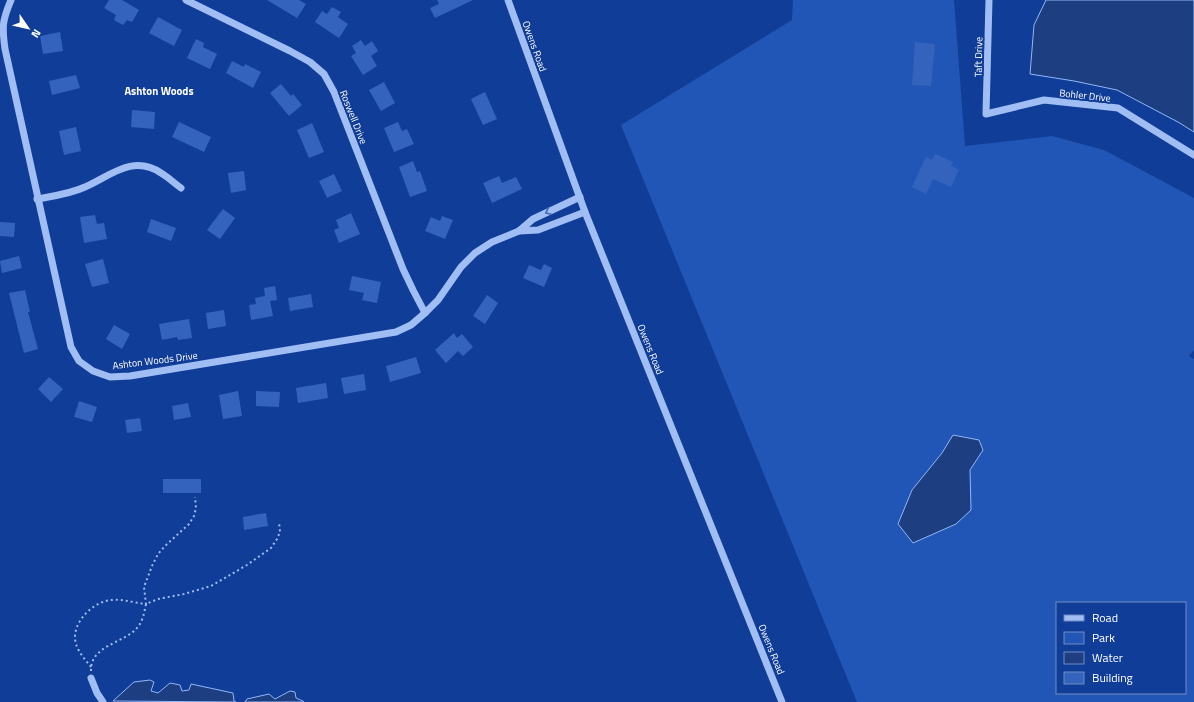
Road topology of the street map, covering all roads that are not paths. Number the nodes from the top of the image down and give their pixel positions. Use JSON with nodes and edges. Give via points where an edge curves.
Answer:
{"nodes":[{"id":1,"x":11,"y":0,"type":"edge"},
{"id":2,"x":186,"y":0,"type":"edge"},
{"id":3,"x":508,"y":0,"type":"edge"},
{"id":4,"x":989,"y":0,"type":"edge"},
{"id":5,"x":986,"y":114,"type":"joint"},
{"id":6,"x":1194,"y":154,"type":"edge"},
{"id":7,"x":181,"y":188,"type":"dead end"},
{"id":8,"x":37,"y":198,"type":"junction"},
{"id":9,"x":580,"y":198,"type":"junction"},
{"id":10,"x":585,"y":212,"type":"junction"},
{"id":11,"x":519,"y":231,"type":"junction"},
{"id":12,"x":425,"y":313,"type":"junction"},
{"id":13,"x":91,"y":678,"type":"road end"},
{"id":14,"x":103,"y":702,"type":"edge"},
{"id":15,"x":782,"y":702,"type":"edge"}],
"edges":[{"from":1,"to":8,"type":"street","name":"Ashton Woods Drive","via":[[4,17],[5,49]]},
{"from":2,"to":12,"type":"street","name":"Roswell Drive","via":[[290,51],[310,62],[324,74],[334,92],[403,269]]},
{"from":3,"to":9,"type":"street","name":"Owens Road"},
{"from":4,"to":5,"type":"street","name":"Taft Drive"},
{"from":5,"to":6,"type":"street","name":"Bohler Drive","via":[[1044,100],[1118,108]]},
{"from":7,"to":8,"type":"street","via":[[154,169],[147,166],[131,166],[117,170],[84,188],[66,194]]},
{"from":8,"to":12,"type":"street","name":"Ashton Woods Drive","via":[[71,347],[79,361],[93,371],[110,377],[130,376],[378,336],[411,325]]},
{"from":9,"to":10,"type":"street","name":"Owens Road"},
{"from":9,"to":11,"type":"street","name":"Ashton Woods Drive","one_way":true,"via":[[533,219]]},
{"from":10,"to":11,"type":"street","name":"Ashton Woods Drive","via":[[538,230]]},
{"from":10,"to":15,"type":"street","name":"Owens Road"},
{"from":11,"to":12,"type":"street","name":"Ashton Woods Drive","via":[[492,242],[475,253]]},
{"from":13,"to":14,"type":"street"}]}
